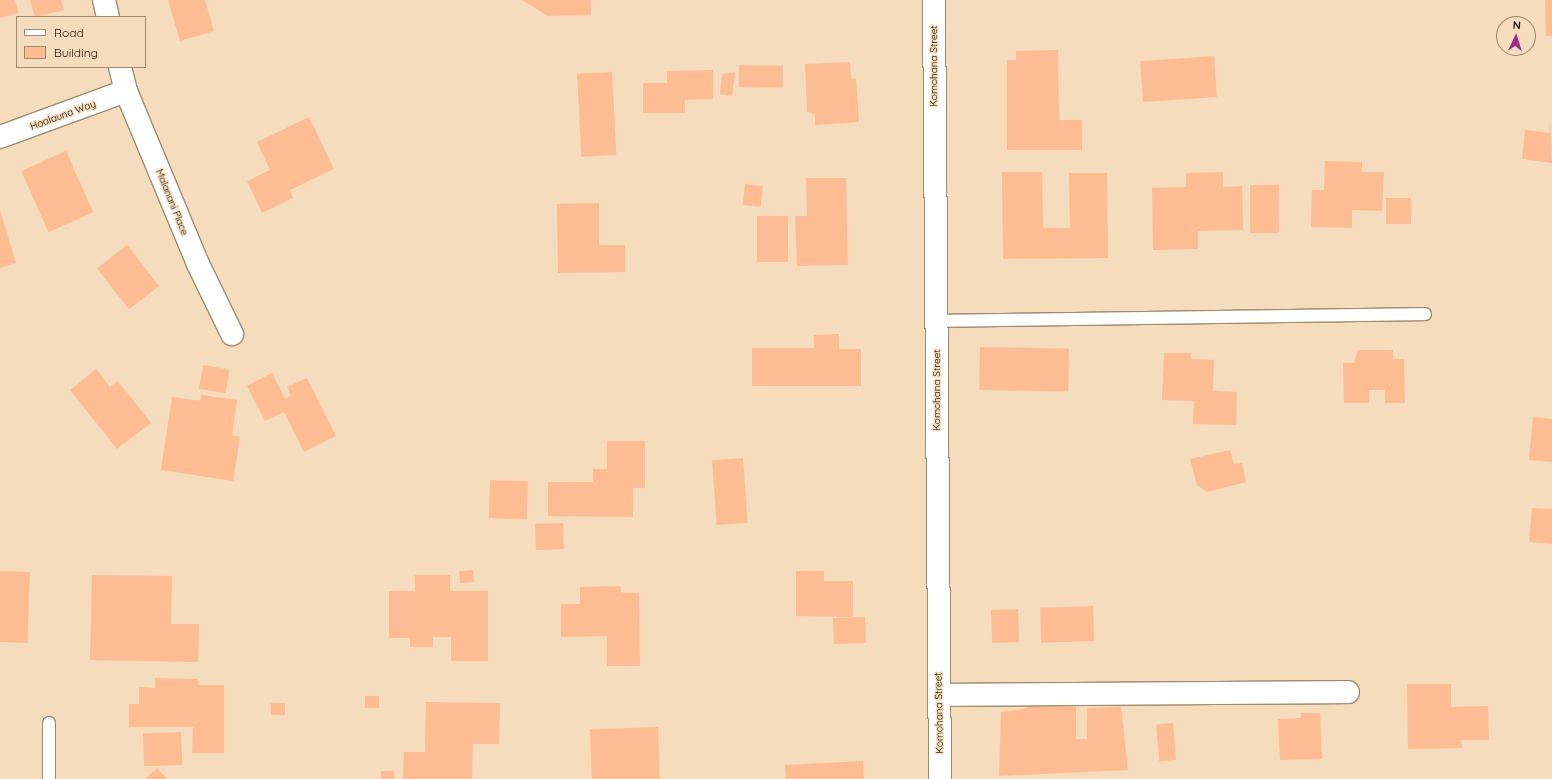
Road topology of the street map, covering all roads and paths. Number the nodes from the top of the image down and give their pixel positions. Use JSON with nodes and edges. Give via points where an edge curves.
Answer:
{"nodes":[{"id":1,"x":104,"y":0,"type":"edge"},
{"id":2,"x":934,"y":0,"type":"edge"},
{"id":3,"x":108,"y":16,"type":"edge"},
{"id":4,"x":120,"y":68,"type":"edge"},
{"id":5,"x":126,"y":92,"type":"junction"},
{"id":6,"x":0,"y":137,"type":"edge"},
{"id":7,"x":1425,"y":314,"type":"dead end"},
{"id":8,"x":936,"y":321,"type":"junction"},
{"id":9,"x":232,"y":334,"type":"dead end"},
{"id":10,"x":1348,"y":692,"type":"dead end"},
{"id":11,"x":939,"y":695,"type":"junction"},
{"id":12,"x":49,"y":723,"type":"dead end"},
{"id":13,"x":49,"y":779,"type":"edge"},
{"id":14,"x":940,"y":779,"type":"edge"}],
"edges":[{"from":1,"to":3,"type":"street"},
{"from":2,"to":8,"type":"street","name":"Komohana Street"},
{"from":4,"to":5,"type":"street","name":"Malanani Place"},
{"from":5,"to":6,"type":"street","name":"Hoalauna Way"},
{"from":5,"to":9,"type":"street","name":"Malanani Place","via":[[198,264]]},
{"from":7,"to":8,"type":"lane"},
{"from":8,"to":11,"type":"street","name":"Komohana Street"},
{"from":10,"to":11,"type":"street"},
{"from":11,"to":14,"type":"street","name":"Komohana Street"},
{"from":12,"to":13,"type":"lane"}]}
